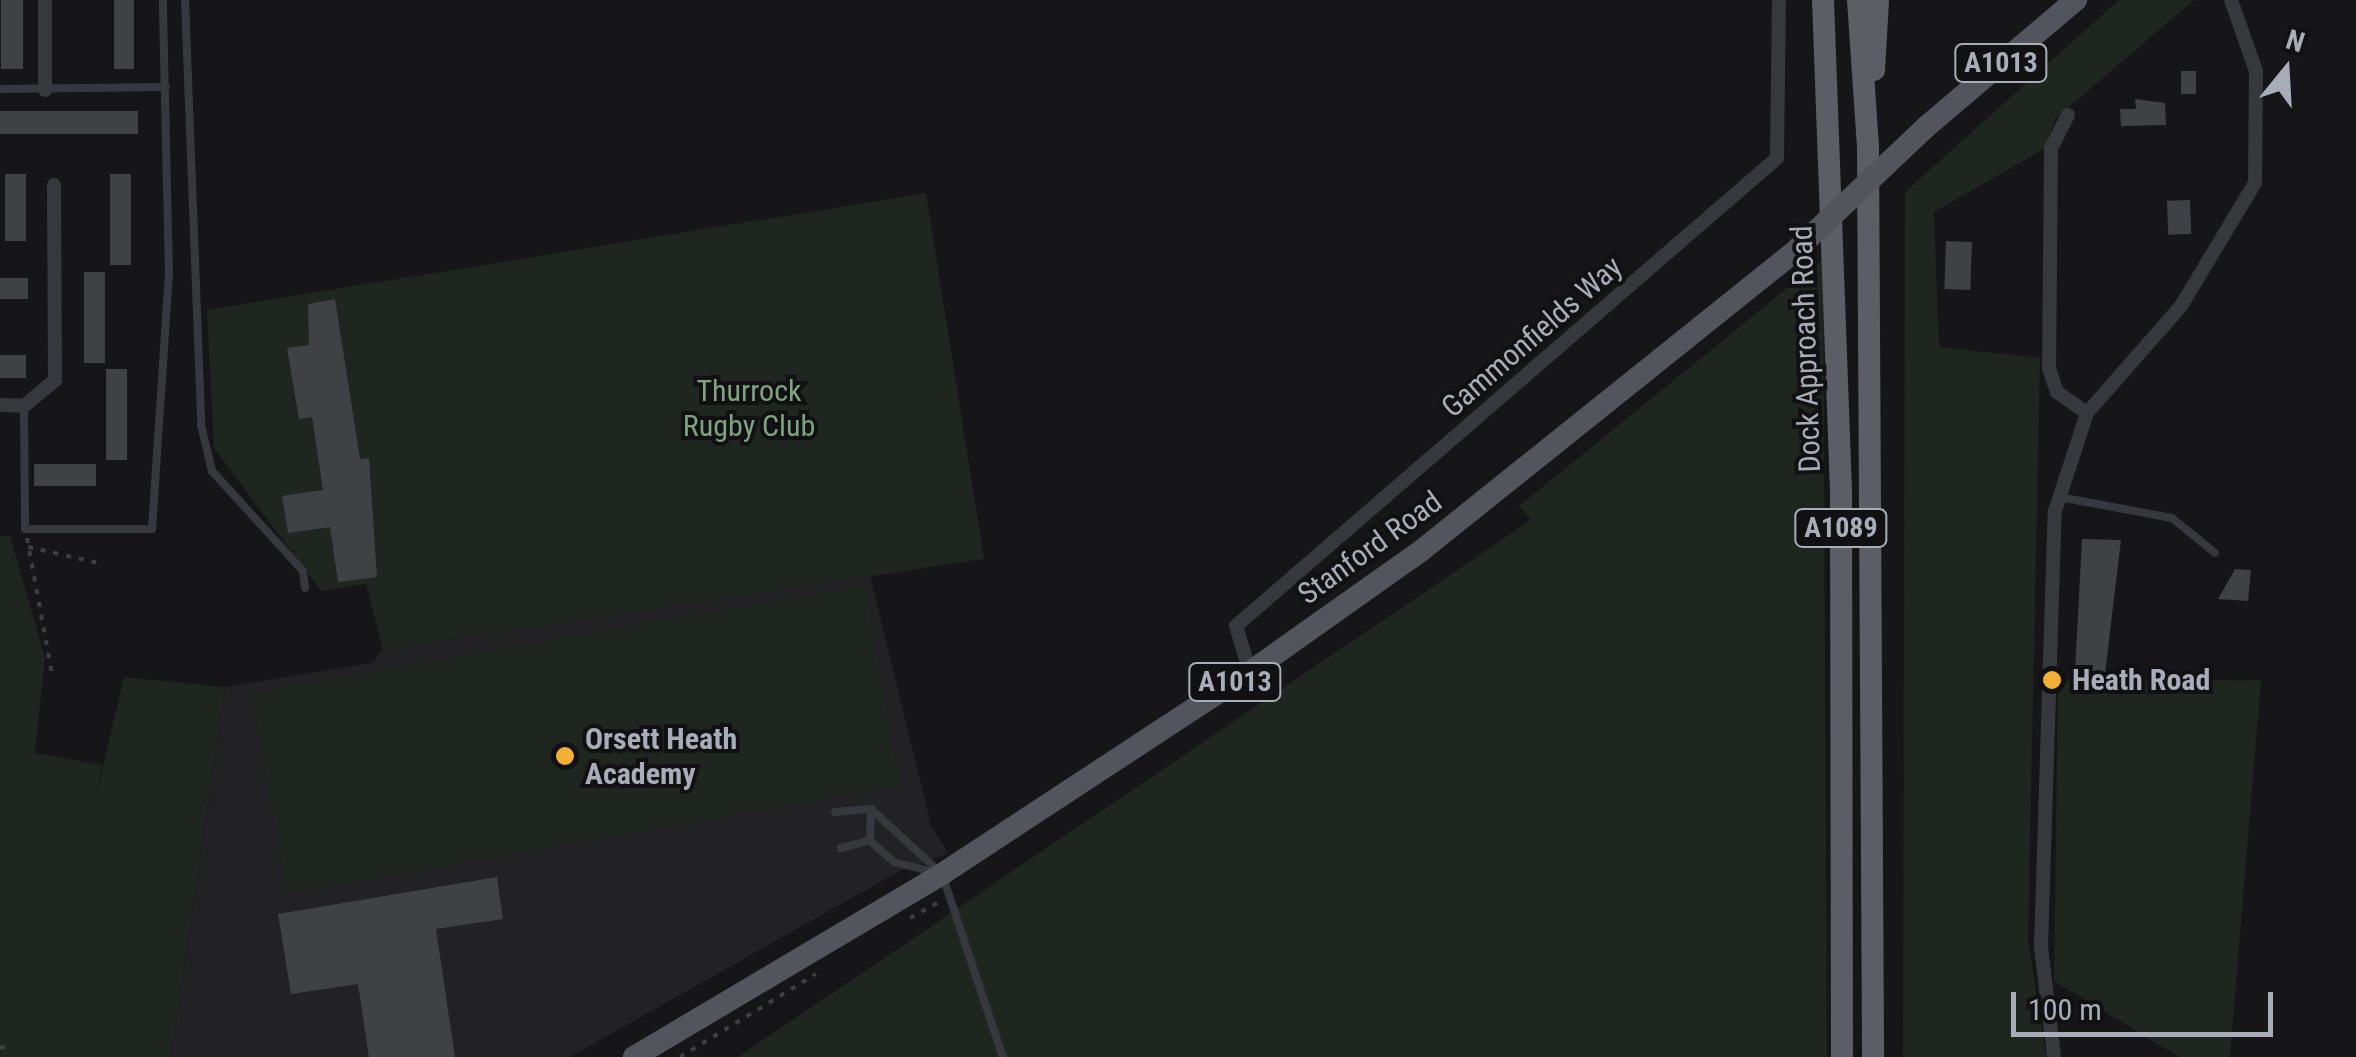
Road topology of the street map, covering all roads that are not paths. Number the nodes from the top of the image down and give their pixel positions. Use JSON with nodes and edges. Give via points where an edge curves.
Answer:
{"nodes":[{"id":1,"x":46,"y":0,"type":"edge"},
{"id":2,"x":163,"y":0,"type":"edge"},
{"id":3,"x":186,"y":0,"type":"edge"},
{"id":4,"x":1779,"y":0,"type":"edge"},
{"id":5,"x":1823,"y":0,"type":"edge"},
{"id":6,"x":1858,"y":0,"type":"edge"},
{"id":7,"x":1878,"y":0,"type":"edge"},
{"id":8,"x":2076,"y":0,"type":"edge"},
{"id":9,"x":2231,"y":0,"type":"edge"},
{"id":10,"x":166,"y":87,"type":"junction"},
{"id":11,"x":0,"y":89,"type":"edge"},
{"id":12,"x":45,"y":90,"type":"junction"},
{"id":13,"x":2068,"y":115,"type":"dead end"},
{"id":14,"x":1868,"y":148,"type":"junction"},
{"id":15,"x":54,"y":185,"type":"dead end"},
{"id":16,"x":0,"y":406,"type":"edge"},
{"id":17,"x":24,"y":406,"type":"junction"},
{"id":18,"x":2087,"y":413,"type":"junction"},
{"id":19,"x":2058,"y":496,"type":"junction"},
{"id":20,"x":2215,"y":553,"type":"dead end"},
{"id":21,"x":305,"y":588,"type":"dead end"},
{"id":22,"x":1250,"y":672,"type":"junction"},
{"id":23,"x":871,"y":810,"type":"junction"},
{"id":24,"x":834,"y":812,"type":"dead end"},
{"id":25,"x":870,"y":841,"type":"junction"},
{"id":26,"x":841,"y":848,"type":"dead end"},
{"id":27,"x":942,"y":874,"type":"junction"},
{"id":28,"x":634,"y":1057,"type":"edge"},
{"id":29,"x":1003,"y":1057,"type":"edge"},
{"id":30,"x":1842,"y":1057,"type":"edge"},
{"id":31,"x":1874,"y":1057,"type":"edge"},
{"id":32,"x":2054,"y":1057,"type":"edge"}],
"edges":[{"from":1,"to":12,"type":"street"},
{"from":2,"to":10,"type":"lane"},
{"from":3,"to":21,"type":"lane","via":[[201,425],[212,472],[303,572]]},
{"from":4,"to":22,"type":"street","name":"Gammonfields Way","via":[[1777,158],[1236,626]]},
{"from":5,"to":30,"type":"highway","name":"Dock Approach Road","number":"A1089","via":[[1842,535]]},
{"from":6,"to":14,"type":"highway"},
{"from":7,"to":14,"type":"highway"},
{"from":8,"to":22,"type":"main road","name":"Stanford Road","number":"A1013","bridge":true,"via":[[1926,127],[1796,250],[1422,550]]},
{"from":9,"to":18,"type":"street","via":[[2256,71],[2254,183],[2190,293]]},
{"from":10,"to":12,"type":"lane"},
{"from":10,"to":17,"type":"lane","via":[[169,274],[152,530],[25,529]]},
{"from":11,"to":12,"type":"lane"},
{"from":13,"to":18,"type":"street","via":[[2051,148],[2049,368],[2058,392]]},
{"from":14,"to":31,"type":"highway","name":"Dock Approach Road","number":"A1089"},
{"from":15,"to":17,"type":"street","via":[[58,366],[48,393]]},
{"from":16,"to":17,"type":"street"},
{"from":18,"to":19,"type":"street"},
{"from":19,"to":20,"type":"lane","via":[[2172,518]]},
{"from":19,"to":32,"type":"street","via":[[2042,948]]},
{"from":22,"to":27,"type":"main road","name":"Stanford Road","number":"A1013"},
{"from":23,"to":24,"type":"lane"},
{"from":23,"to":25,"type":"lane"},
{"from":23,"to":27,"type":"lane"},
{"from":25,"to":26,"type":"lane"},
{"from":25,"to":27,"type":"lane","via":[[894,862]]},
{"from":27,"to":28,"type":"main road","name":"Stanford Road","number":"A1013"},
{"from":27,"to":29,"type":"lane"}]}
